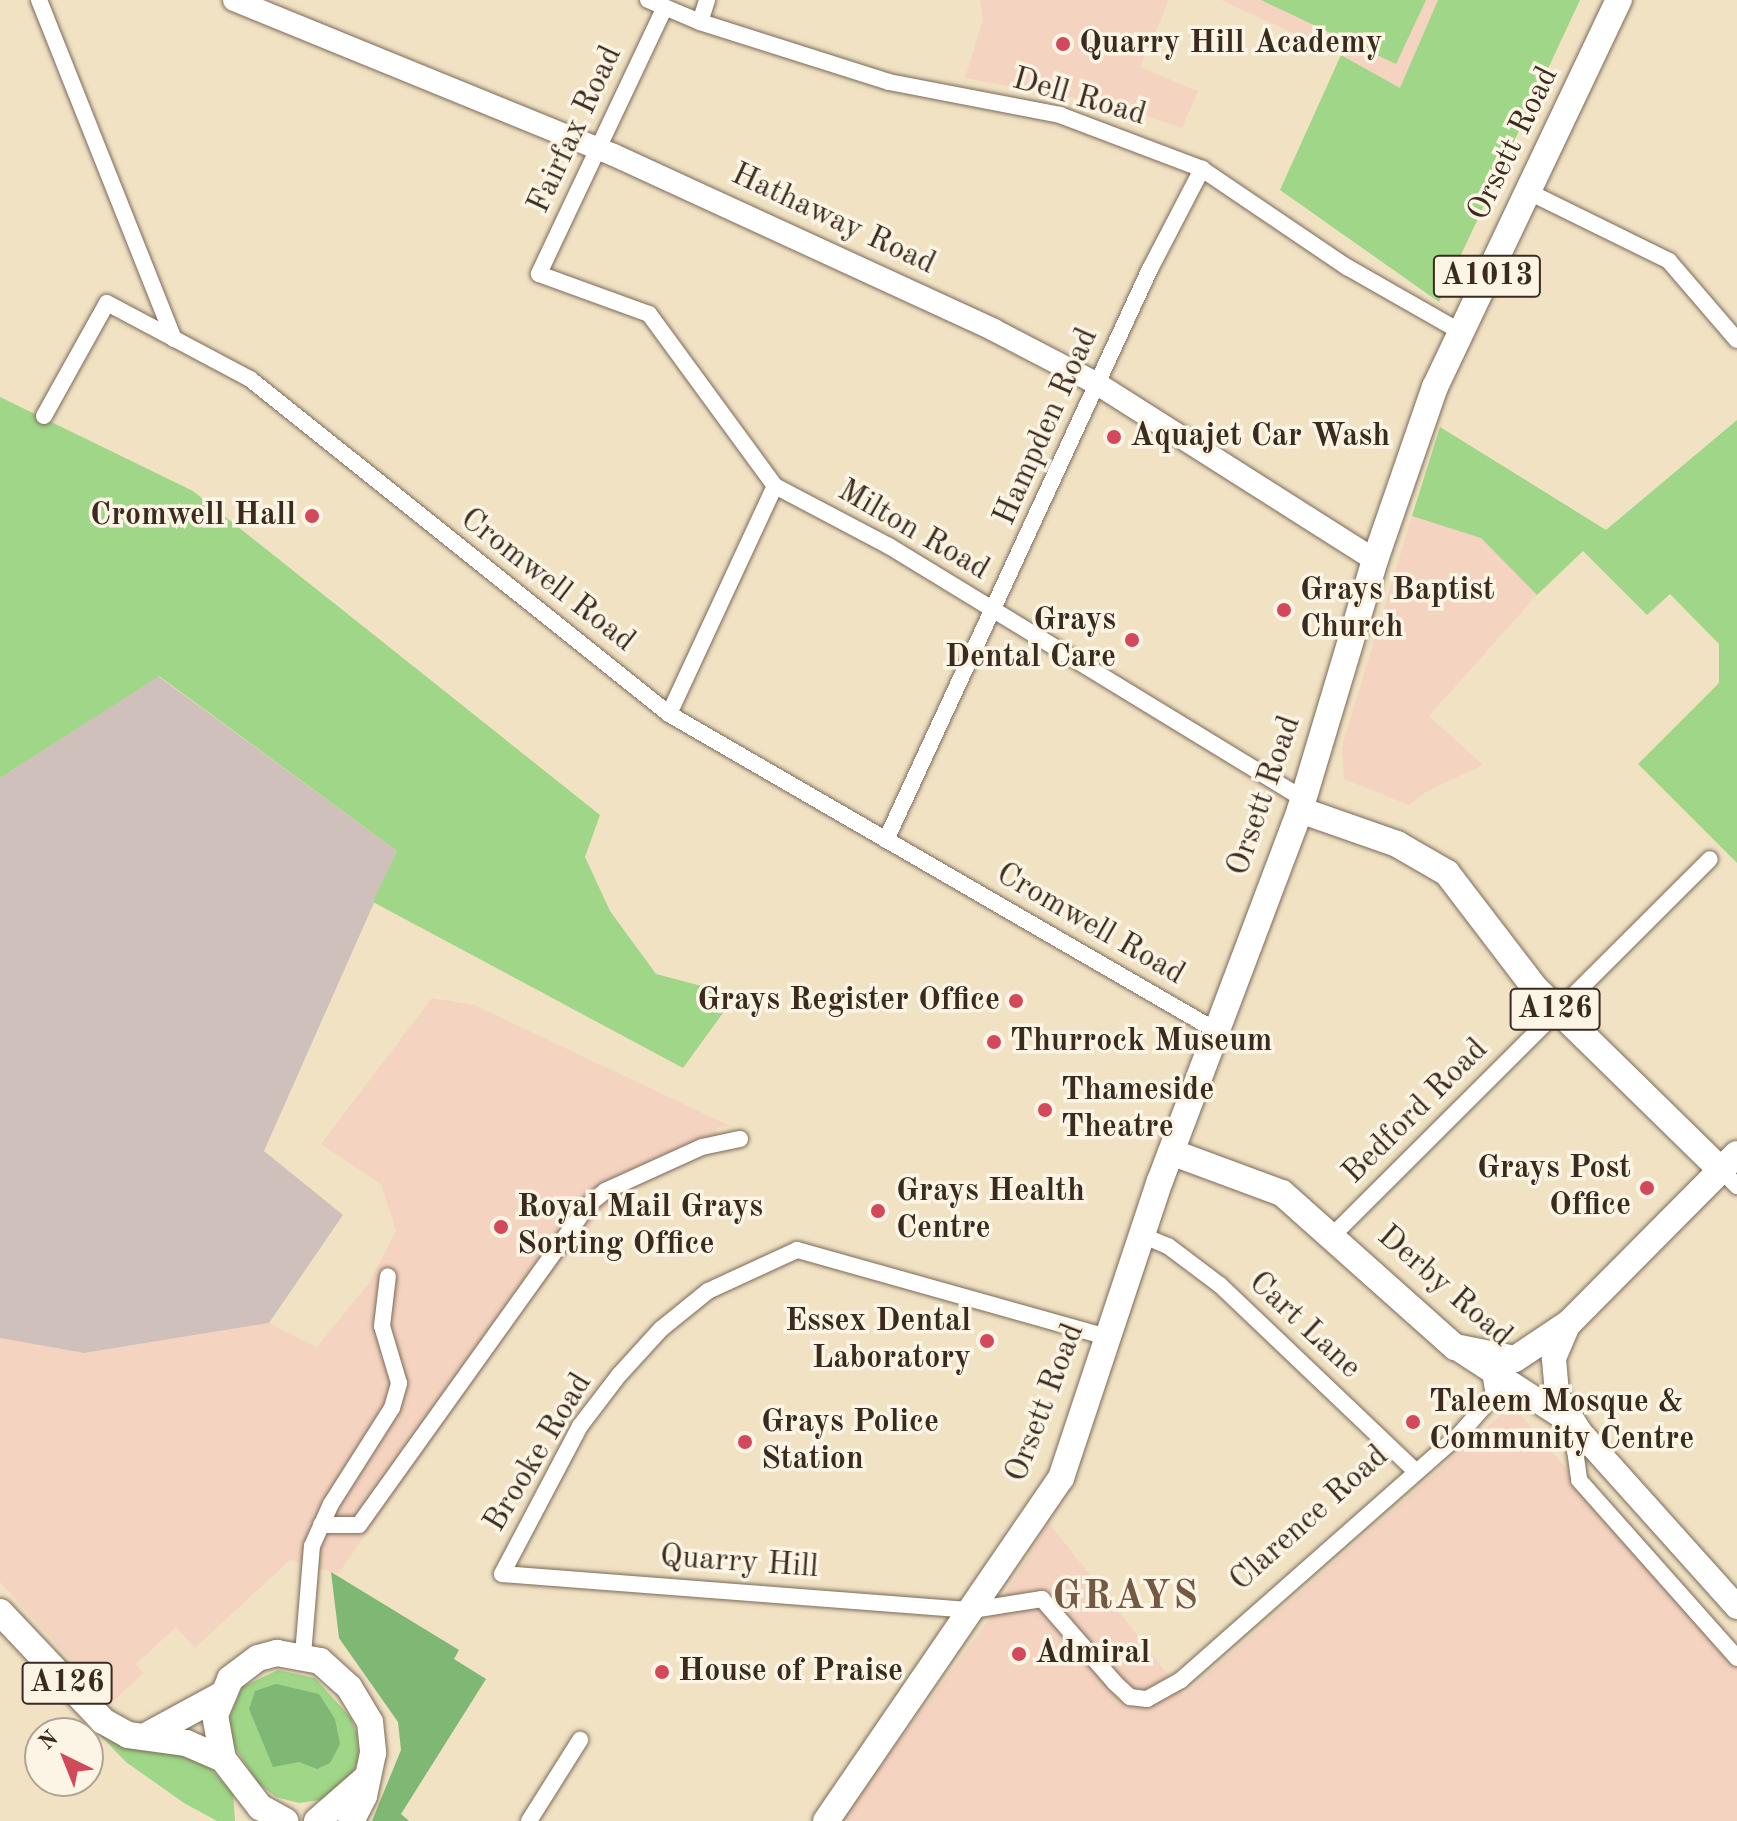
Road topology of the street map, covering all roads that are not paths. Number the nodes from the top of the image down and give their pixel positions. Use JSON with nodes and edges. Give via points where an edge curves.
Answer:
{"nodes":[{"id":1,"x":39,"y":0,"type":"edge"},
{"id":2,"x":234,"y":0,"type":"edge"},
{"id":3,"x":648,"y":0,"type":"edge"},
{"id":4,"x":707,"y":0,"type":"edge"},
{"id":5,"x":1619,"y":0,"type":"edge"},
{"id":6,"x":664,"y":9,"type":"junction"},
{"id":7,"x":700,"y":22,"type":"junction"},
{"id":8,"x":597,"y":152,"type":"junction"},
{"id":9,"x":1202,"y":169,"type":"junction"},
{"id":10,"x":1529,"y":192,"type":"junction"},
{"id":11,"x":539,"y":274,"type":"joint"},
{"id":12,"x":1459,"y":331,"type":"junction"},
{"id":13,"x":174,"y":339,"type":"junction"},
{"id":14,"x":1737,"y":340,"type":"edge"},
{"id":15,"x":1096,"y":383,"type":"junction"},
{"id":16,"x":44,"y":416,"type":"dead end"},
{"id":17,"x":775,"y":486,"type":"junction"},
{"id":18,"x":1375,"y":560,"type":"junction"},
{"id":19,"x":994,"y":610,"type":"junction"},
{"id":20,"x":669,"y":714,"type":"junction"},
{"id":21,"x":1302,"y":805,"type":"junction"},
{"id":22,"x":886,"y":840,"type":"junction"},
{"id":23,"x":1710,"y":859,"type":"dead end"},
{"id":24,"x":1556,"y":1011,"type":"junction"},
{"id":25,"x":1215,"y":1030,"type":"junction"},
{"id":26,"x":740,"y":1139,"type":"dead end"},
{"id":27,"x":1171,"y":1152,"type":"junction"},
{"id":28,"x":1732,"y":1170,"type":"edge"},
{"id":29,"x":1333,"y":1235,"type":"junction"},
{"id":30,"x":1144,"y":1236,"type":"junction"},
{"id":31,"x":388,"y":1276,"type":"dead end"},
{"id":32,"x":1569,"y":1323,"type":"junction"},
{"id":33,"x":1107,"y":1337,"type":"junction"},
{"id":34,"x":1455,"y":1347,"type":"junction"},
{"id":35,"x":1490,"y":1373,"type":"junction"},
{"id":36,"x":1583,"y":1434,"type":"junction"},
{"id":37,"x":1415,"y":1471,"type":"junction"},
{"id":38,"x":321,"y":1525,"type":"junction"},
{"id":39,"x":502,"y":1574,"type":"joint"},
{"id":40,"x":1737,"y":1607,"type":"edge"},
{"id":41,"x":984,"y":1608,"type":"junction"},
{"id":42,"x":0,"y":1612,"type":"edge"},
{"id":43,"x":303,"y":1655,"type":"junction"},
{"id":44,"x":1737,"y":1658,"type":"edge"},
{"id":45,"x":221,"y":1695,"type":"junction"},
{"id":46,"x":1147,"y":1699,"type":"joint"},
{"id":47,"x":144,"y":1737,"type":"junction"},
{"id":48,"x":580,"y":1740,"type":"dead end"},
{"id":49,"x":223,"y":1759,"type":"junction"},
{"id":50,"x":366,"y":1778,"type":"junction"},
{"id":51,"x":248,"y":1808,"type":"edge"},
{"id":52,"x":285,"y":1821,"type":"edge"},
{"id":53,"x":317,"y":1821,"type":"edge"},
{"id":54,"x":351,"y":1821,"type":"edge"},
{"id":55,"x":529,"y":1821,"type":"edge"},
{"id":56,"x":826,"y":1821,"type":"edge"}],
"edges":[{"from":1,"to":13,"type":"street"},
{"from":2,"to":8,"type":"street","name":"Hathaway Road"},
{"from":3,"to":6,"type":"street","name":"Dell Road"},
{"from":4,"to":7,"type":"street"},
{"from":5,"to":10,"type":"main road","name":"Orsett Road","number":"A1013"},
{"from":6,"to":7,"type":"street","name":"Dell Road"},
{"from":6,"to":8,"type":"street","name":"Fairfax Road"},
{"from":7,"to":9,"type":"street","name":"Dell Road","via":[[889,82],[1060,115]]},
{"from":8,"to":11,"type":"street","name":"Fairfax Road"},
{"from":8,"to":15,"type":"street","name":"Hathaway Road","via":[[773,227]]},
{"from":9,"to":12,"type":"street","name":"Dell Road","via":[[1347,267]]},
{"from":9,"to":15,"type":"street","name":"Hampden Road"},
{"from":10,"to":12,"type":"main road","name":"Orsett Road","number":"A1013"},
{"from":10,"to":14,"type":"street","via":[[1669,261]]},
{"from":11,"to":17,"type":"street","name":"Milton Road","via":[[649,314]]},
{"from":12,"to":18,"type":"main road","name":"Orsett Road","number":"A1013"},
{"from":13,"to":16,"type":"street","name":"Cromwell Road","via":[[107,303]]},
{"from":13,"to":20,"type":"street","name":"Cromwell Road","via":[[250,379]]},
{"from":15,"to":18,"type":"street","name":"Hathaway Road"},
{"from":15,"to":19,"type":"street","name":"Hampden Road"},
{"from":17,"to":19,"type":"street","name":"Milton Road"},
{"from":17,"to":20,"type":"street"},
{"from":18,"to":21,"type":"main road","name":"Orsett Road","number":"A1013"},
{"from":19,"to":21,"type":"street","name":"Milton Road"},
{"from":19,"to":22,"type":"street","name":"Hampden Road"},
{"from":20,"to":22,"type":"street","name":"Cromwell Road"},
{"from":21,"to":24,"type":"main road","number":"A126","via":[[1397,844],[1447,873]]},
{"from":21,"to":25,"type":"main road","name":"Orsett Road"},
{"from":22,"to":25,"type":"street","name":"Cromwell Road"},
{"from":23,"to":24,"type":"street","name":"Bedford Road"},
{"from":24,"to":28,"type":"main road","number":"A126"},
{"from":24,"to":29,"type":"street","name":"Bedford Road"},
{"from":25,"to":27,"type":"main road","name":"Orsett Road"},
{"from":26,"to":38,"type":"street","via":[[702,1147],[605,1191],[588,1205],[359,1525]]},
{"from":27,"to":29,"type":"main road","name":"Derby Road","via":[[1271,1187]]},
{"from":27,"to":30,"type":"main road","name":"Orsett Road"},
{"from":28,"to":32,"type":"main road","number":"A126"},
{"from":29,"to":34,"type":"main road","name":"Derby Road"},
{"from":30,"to":33,"type":"main road","name":"Orsett Road"},
{"from":30,"to":37,"type":"street","name":"Cart Lane","via":[[1168,1246],[1220,1285]]},
{"from":31,"to":38,"type":"street","via":[[381,1305],[399,1383],[392,1408]]},
{"from":32,"to":34,"type":"main road","number":"A126","via":[[1515,1359]]},
{"from":32,"to":36,"type":"main road","name":"Derby Road","via":[[1552,1376],[1557,1395]]},
{"from":33,"to":39,"type":"street","name":"Brooke Road","via":[[797,1250],[708,1291],[661,1329],[619,1375],[580,1426]]},
{"from":33,"to":41,"type":"main road","name":"Orsett Road","via":[[1055,1490]]},
{"from":34,"to":35,"type":"main road","name":"Derby Road"},
{"from":35,"to":36,"type":"main road","name":"Derby Road","via":[[1532,1394]]},
{"from":35,"to":37,"type":"street","name":"Clarence Road","via":[[1494,1395],[1459,1435]]},
{"from":36,"to":40,"type":"main road","name":"Derby Road"},
{"from":36,"to":44,"type":"street","via":[[1575,1450],[1579,1480]]},
{"from":37,"to":46,"type":"street","name":"Clarence Road","via":[[1181,1680]]},
{"from":38,"to":43,"type":"street","via":[[312,1546]]},
{"from":39,"to":41,"type":"street","name":"Quarry Hill"},
{"from":41,"to":46,"type":"street","name":"Quarry Hill","via":[[1042,1599],[1115,1683],[1130,1697]]},
{"from":41,"to":56,"type":"main road","name":"Orsett Road"},
{"from":42,"to":47,"type":"main road","number":"A126","via":[[103,1721],[116,1731]]},
{"from":43,"to":45,"type":"main road","via":[[258,1658],[230,1679]]},
{"from":43,"to":50,"type":"main road","via":[[335,1672],[361,1703],[373,1739]]},
{"from":45,"to":47,"type":"main road","number":"A126"},
{"from":45,"to":49,"type":"main road","via":[[215,1715]]},
{"from":47,"to":49,"type":"main road","number":"A126","via":[[186,1743]]},
{"from":48,"to":55,"type":"street"},
{"from":49,"to":51,"type":"main road"},
{"from":50,"to":53,"type":"main road"},
{"from":50,"to":54,"type":"main road","via":[[364,1796]]},
{"from":51,"to":52,"type":"main road"}]}
